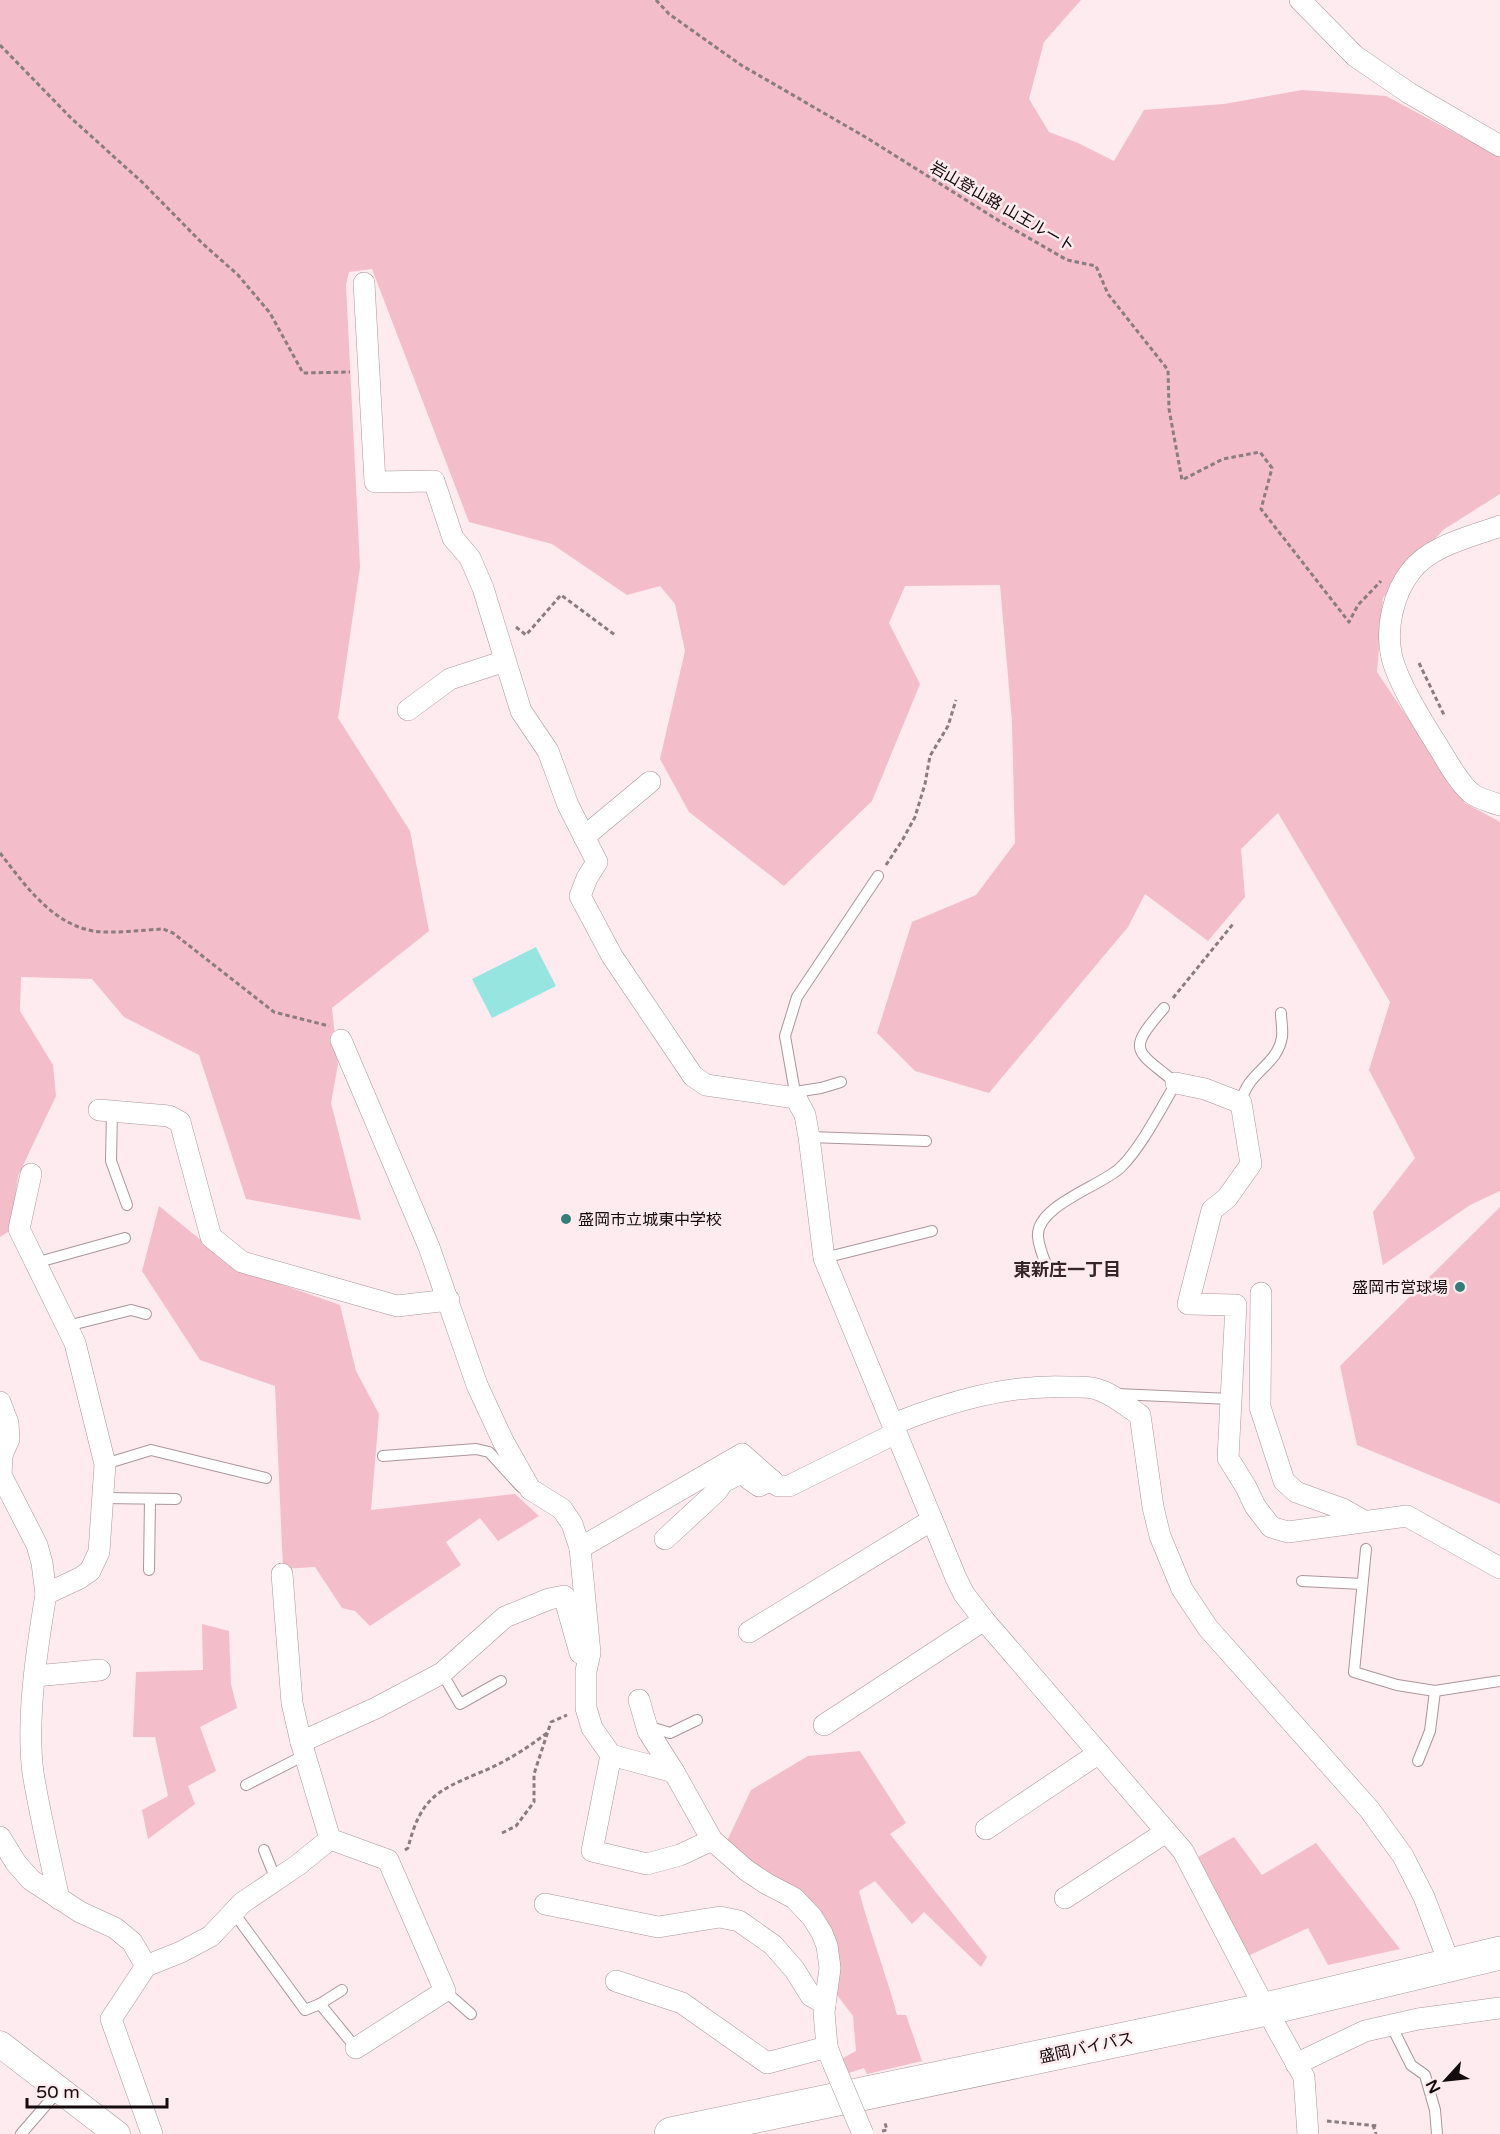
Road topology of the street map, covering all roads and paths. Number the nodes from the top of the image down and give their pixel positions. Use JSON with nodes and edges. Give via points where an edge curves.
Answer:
{"nodes":[{"id":1,"x":656,"y":0,"type":"edge"},
{"id":2,"x":1300,"y":0,"type":"edge"},
{"id":3,"x":0,"y":45,"type":"edge"},
{"id":4,"x":1500,"y":146,"type":"edge"},
{"id":5,"x":364,"y":283,"type":"dead end"},
{"id":6,"x":369,"y":372,"type":"junction"},
{"id":7,"x":1500,"y":526,"type":"edge"},
{"id":8,"x":1410,"y":572,"type":"junction"},
{"id":9,"x":496,"y":630,"type":"junction"},
{"id":10,"x":615,"y":634,"type":"dead end"},
{"id":11,"x":505,"y":661,"type":"junction"},
{"id":12,"x":956,"y":700,"type":"dead end"},
{"id":13,"x":408,"y":710,"type":"dead end"},
{"id":14,"x":650,"y":782,"type":"dead end"},
{"id":15,"x":1500,"y":805,"type":"edge"},
{"id":16,"x":584,"y":837,"type":"junction"},
{"id":17,"x":0,"y":853,"type":"edge"},
{"id":18,"x":878,"y":876,"type":"joint"},
{"id":19,"x":1233,"y":924,"type":"dead end"},
{"id":20,"x":1164,"y":1008,"type":"joint"},
{"id":21,"x":1281,"y":1013,"type":"dead end"},
{"id":22,"x":341,"y":1040,"type":"joint"},
{"id":23,"x":841,"y":1082,"type":"dead end"},
{"id":24,"x":1176,"y":1083,"type":"junction"},
{"id":25,"x":796,"y":1095,"type":"junction"},
{"id":26,"x":1241,"y":1103,"type":"junction"},
{"id":27,"x":106,"y":1110,"type":"joint"},
{"id":28,"x":809,"y":1137,"type":"junction"},
{"id":29,"x":926,"y":1141,"type":"dead end"},
{"id":30,"x":31,"y":1174,"type":"dead end"},
{"id":31,"x":127,"y":1205,"type":"dead end"},
{"id":32,"x":932,"y":1231,"type":"dead end"},
{"id":33,"x":125,"y":1238,"type":"dead end"},
{"id":34,"x":824,"y":1258,"type":"junction"},
{"id":35,"x":35,"y":1263,"type":"junction"},
{"id":36,"x":1049,"y":1272,"type":"dead end"},
{"id":37,"x":1261,"y":1293,"type":"dead end"},
{"id":38,"x":449,"y":1300,"type":"junction"},
{"id":39,"x":146,"y":1314,"type":"dead end"},
{"id":40,"x":67,"y":1326,"type":"junction"},
{"id":41,"x":1105,"y":1392,"type":"junction"},
{"id":42,"x":1231,"y":1399,"type":"junction"},
{"id":43,"x":0,"y":1402,"type":"edge"},
{"id":44,"x":894,"y":1428,"type":"junction"},
{"id":45,"x":383,"y":1456,"type":"dead end"},
{"id":46,"x":105,"y":1464,"type":"junction"},
{"id":47,"x":266,"y":1478,"type":"dead end"},
{"id":48,"x":772,"y":1480,"type":"junction"},
{"id":49,"x":530,"y":1489,"type":"junction"},
{"id":50,"x":103,"y":1498,"type":"junction"},
{"id":51,"x":150,"y":1499,"type":"junction"},
{"id":52,"x":176,"y":1499,"type":"dead end"},
{"id":53,"x":6,"y":1501,"type":"edge"},
{"id":54,"x":932,"y":1520,"type":"junction"},
{"id":55,"x":1364,"y":1521,"type":"junction"},
{"id":56,"x":665,"y":1539,"type":"dead end"},
{"id":57,"x":580,"y":1548,"type":"junction"},
{"id":58,"x":1366,"y":1549,"type":"dead end"},
{"id":59,"x":1500,"y":1568,"type":"edge"},
{"id":60,"x":149,"y":1570,"type":"dead end"},
{"id":61,"x":282,"y":1574,"type":"dead end"},
{"id":62,"x":1302,"y":1581,"type":"dead end"},
{"id":63,"x":1362,"y":1584,"type":"junction"},
{"id":64,"x":46,"y":1594,"type":"junction"},
{"id":65,"x":984,"y":1620,"type":"junction"},
{"id":66,"x":749,"y":1632,"type":"dead end"},
{"id":67,"x":100,"y":1670,"type":"dead end"},
{"id":68,"x":586,"y":1671,"type":"junction"},
{"id":69,"x":442,"y":1672,"type":"junction"},
{"id":70,"x":35,"y":1677,"type":"junction"},
{"id":71,"x":501,"y":1681,"type":"dead end"},
{"id":72,"x":1500,"y":1681,"type":"edge"},
{"id":73,"x":1435,"y":1691,"type":"junction"},
{"id":74,"x":639,"y":1700,"type":"dead end"},
{"id":75,"x":586,"y":1708,"type":"junction"},
{"id":76,"x":697,"y":1720,"type":"dead end"},
{"id":77,"x":824,"y":1725,"type":"dead end"},
{"id":78,"x":646,"y":1726,"type":"junction"},
{"id":79,"x":547,"y":1733,"type":"junction"},
{"id":80,"x":303,"y":1749,"type":"junction"},
{"id":81,"x":1099,"y":1753,"type":"junction"},
{"id":82,"x":611,"y":1755,"type":"junction"},
{"id":83,"x":1418,"y":1761,"type":"dead end"},
{"id":84,"x":674,"y":1772,"type":"junction"},
{"id":85,"x":246,"y":1785,"type":"dead end"},
{"id":86,"x":986,"y":1829,"type":"dead end"},
{"id":87,"x":1166,"y":1832,"type":"junction"},
{"id":88,"x":502,"y":1833,"type":"dead end"},
{"id":89,"x":0,"y":1837,"type":"edge"},
{"id":90,"x":330,"y":1839,"type":"junction"},
{"id":91,"x":712,"y":1840,"type":"junction"},
{"id":92,"x":264,"y":1850,"type":"dead end"},
{"id":93,"x":388,"y":1860,"type":"junction"},
{"id":94,"x":276,"y":1880,"type":"junction"},
{"id":95,"x":1065,"y":1898,"type":"dead end"},
{"id":96,"x":59,"y":1899,"type":"junction"},
{"id":97,"x":545,"y":1904,"type":"dead end"},
{"id":98,"x":234,"y":1913,"type":"junction"},
{"id":99,"x":1500,"y":1953,"type":"edge"},
{"id":100,"x":1450,"y":1965,"type":"junction"},
{"id":101,"x":146,"y":1966,"type":"junction"},
{"id":102,"x":1500,"y":1975,"type":"edge"},
{"id":103,"x":616,"y":1981,"type":"dead end"},
{"id":104,"x":342,"y":1990,"type":"dead end"},
{"id":105,"x":445,"y":1991,"type":"junction"},
{"id":106,"x":320,"y":2004,"type":"junction"},
{"id":107,"x":825,"y":2004,"type":"junction"},
{"id":108,"x":1500,"y":2008,"type":"edge"},
{"id":109,"x":471,"y":2014,"type":"dead end"},
{"id":110,"x":1270,"y":2015,"type":"junction"},
{"id":111,"x":1391,"y":2025,"type":"junction"},
{"id":112,"x":0,"y":2044,"type":"edge"},
{"id":113,"x":356,"y":2048,"type":"joint"},
{"id":114,"x":830,"y":2055,"type":"junction"},
{"id":115,"x":1296,"y":2064,"type":"junction"},
{"id":116,"x":59,"y":2090,"type":"junction"},
{"id":117,"x":1308,"y":2126,"type":"edge"},
{"id":118,"x":21,"y":2134,"type":"edge"},
{"id":119,"x":117,"y":2134,"type":"edge"},
{"id":120,"x":152,"y":2134,"type":"edge"},
{"id":121,"x":671,"y":2134,"type":"edge"},
{"id":122,"x":780,"y":2134,"type":"edge"},
{"id":123,"x":863,"y":2134,"type":"edge"},
{"id":124,"x":1376,"y":2134,"type":"edge"},
{"id":125,"x":1437,"y":2134,"type":"edge"}],
"edges":[{"from":1,"to":8,"type":"path","name":"岩山登山路 山王ルート","via":[[669,14],[741,65],[1067,260],[1096,266],[1108,294],[1168,370],[1169,409],[1182,480],[1223,459],[1260,452],[1272,468],[1261,509],[1349,622],[1358,605],[1392,568]]},
{"from":2,"to":4,"type":"street","via":[[1355,56],[1408,93]]},
{"from":3,"to":6,"type":"path","via":[[71,118],[238,275],[270,313],[303,373]]},
{"from":5,"to":6,"type":"street"},
{"from":6,"to":9,"type":"street","via":[[375,482],[434,481],[453,538],[470,558]]},
{"from":7,"to":8,"type":"street","via":[[1443,547],[1421,559]]},
{"from":8,"to":15,"type":"street","via":[[1394,602],[1392,658],[1409,696],[1454,772],[1473,795]]},
{"from":9,"to":10,"type":"path","via":[[513,624],[526,635],[561,595]]},
{"from":9,"to":11,"type":"street"},
{"from":11,"to":13,"type":"street","via":[[450,679]]},
{"from":11,"to":16,"type":"street","via":[[521,711],[548,751]]},
{"from":12,"to":18,"type":"path","via":[[948,726],[930,756],[915,817]]},
{"from":14,"to":16,"type":"street"},
{"from":16,"to":25,"type":"street","via":[[597,862],[580,896],[612,956],[693,1076],[706,1085]]},
{"from":17,"to":22,"type":"path","via":[[26,887],[69,924],[95,931],[163,929],[173,933],[274,1012],[335,1028]]},
{"from":18,"to":25,"type":"lane","via":[[797,997],[785,1036]]},
{"from":19,"to":20,"type":"path"},
{"from":20,"to":24,"type":"lane","via":[[1139,1044],[1142,1055]]},
{"from":21,"to":26,"type":"lane","via":[[1278,1049],[1243,1090]]},
{"from":22,"to":38,"type":"street"},
{"from":23,"to":25,"type":"lane"},
{"from":24,"to":26,"type":"street"},
{"from":24,"to":36,"type":"lane","via":[[1122,1166],[1044,1218],[1038,1235]]},
{"from":25,"to":28,"type":"street"},
{"from":26,"to":42,"type":"street","via":[[1251,1164],[1227,1198],[1212,1210],[1188,1304],[1236,1305]]},
{"from":27,"to":31,"type":"lane","via":[[111,1161]]},
{"from":27,"to":38,"type":"street","via":[[169,1116],[180,1122],[211,1237],[242,1262],[397,1306]]},
{"from":28,"to":29,"type":"lane"},
{"from":28,"to":34,"type":"street"},
{"from":30,"to":35,"type":"street","via":[[19,1228]]},
{"from":32,"to":34,"type":"lane"},
{"from":33,"to":35,"type":"lane"},
{"from":34,"to":44,"type":"street"},
{"from":35,"to":40,"type":"street"},
{"from":37,"to":55,"type":"street","via":[[1260,1407],[1284,1481],[1296,1492]]},
{"from":38,"to":49,"type":"street","via":[[477,1385]]},
{"from":39,"to":40,"type":"lane","via":[[131,1310]]},
{"from":40,"to":46,"type":"street","via":[[75,1343]]},
{"from":41,"to":42,"type":"lane"},
{"from":41,"to":44,"type":"street","via":[[1094,1388],[1036,1387],[994,1393],[940,1406]]},
{"from":41,"to":100,"type":"street","via":[[1140,1415],[1160,1536],[1191,1604],[1238,1664],[1369,1809],[1403,1856],[1424,1897]]},
{"from":42,"to":55,"type":"street","via":[[1228,1458],[1271,1527],[1288,1532]]},
{"from":43,"to":53,"type":"street","via":[[9,1439],[2,1455],[1,1475]]},
{"from":44,"to":48,"type":"street","via":[[789,1486],[778,1486]]},
{"from":44,"to":54,"type":"street"},
{"from":45,"to":49,"type":"lane","via":[[476,1449],[489,1452],[521,1487]]},
{"from":46,"to":47,"type":"lane","via":[[151,1450]]},
{"from":46,"to":50,"type":"street"},
{"from":48,"to":56,"type":"street","via":[[759,1486],[741,1473],[723,1482]]},
{"from":48,"to":57,"type":"street","via":[[742,1454]]},
{"from":49,"to":57,"type":"street","via":[[562,1509]]},
{"from":50,"to":51,"type":"lane"},
{"from":50,"to":64,"type":"street","via":[[99,1552],[90,1570]]},
{"from":51,"to":52,"type":"lane"},
{"from":51,"to":60,"type":"lane"},
{"from":53,"to":64,"type":"street","via":[[37,1545]]},
{"from":54,"to":65,"type":"street","via":[[964,1594]]},
{"from":54,"to":66,"type":"street"},
{"from":55,"to":59,"type":"street","via":[[1407,1516]]},
{"from":57,"to":68,"type":"street","via":[[590,1653]]},
{"from":58,"to":63,"type":"lane"},
{"from":61,"to":80,"type":"street","via":[[292,1703]]},
{"from":62,"to":63,"type":"lane"},
{"from":63,"to":73,"type":"lane","via":[[1354,1672]]},
{"from":64,"to":70,"type":"street"},
{"from":65,"to":77,"type":"street"},
{"from":65,"to":81,"type":"street"},
{"from":67,"to":70,"type":"street"},
{"from":68,"to":69,"type":"street","via":[[564,1596],[505,1617]]},
{"from":68,"to":75,"type":"street"},
{"from":69,"to":71,"type":"lane","via":[[460,1704]]},
{"from":69,"to":80,"type":"street"},
{"from":70,"to":96,"type":"street","via":[[33,1772]]},
{"from":72,"to":73,"type":"lane"},
{"from":73,"to":83,"type":"lane","via":[[1430,1731]]},
{"from":74,"to":78,"type":"street"},
{"from":75,"to":79,"type":"path","via":[[551,1722]]},
{"from":75,"to":82,"type":"street","via":[[592,1728]]},
{"from":76,"to":78,"type":"lane","via":[[670,1733]]},
{"from":78,"to":84,"type":"street"},
{"from":79,"to":88,"type":"path","via":[[534,1774],[534,1803],[516,1826]]},
{"from":79,"to":93,"type":"path","via":[[526,1749],[441,1790],[427,1803],[416,1822],[408,1848]]},
{"from":80,"to":85,"type":"lane"},
{"from":80,"to":90,"type":"street"},
{"from":81,"to":86,"type":"street"},
{"from":81,"to":87,"type":"street"},
{"from":82,"to":84,"type":"street"},
{"from":82,"to":91,"type":"street","via":[[592,1851],[646,1864],[680,1855]]},
{"from":84,"to":91,"type":"street"},
{"from":87,"to":95,"type":"street"},
{"from":87,"to":110,"type":"street","via":[[1183,1851]]},
{"from":89,"to":96,"type":"street","via":[[31,1880]]},
{"from":90,"to":93,"type":"street"},
{"from":90,"to":94,"type":"street"},
{"from":91,"to":107,"type":"street","via":[[746,1870],[794,1898],[812,1917],[827,1946],[830,1968]]},
{"from":92,"to":94,"type":"lane"},
{"from":93,"to":105,"type":"street"},
{"from":94,"to":98,"type":"street"},
{"from":96,"to":101,"type":"street","via":[[115,1928],[132,1942]]},
{"from":97,"to":107,"type":"street","via":[[658,1927],[720,1917],[739,1921],[773,1945],[810,1996]]},
{"from":98,"to":101,"type":"street","via":[[211,1936]]},
{"from":98,"to":106,"type":"lane","via":[[305,2010]]},
{"from":99,"to":100,"type":"highway","name":"盛岡バイパス"},
{"from":100,"to":110,"type":"highway","name":"盛岡バイパス"},
{"from":101,"to":120,"type":"street","via":[[111,2019]]},
{"from":102,"to":110,"type":"highway","name":"盛岡バイパス"},
{"from":103,"to":114,"type":"street","via":[[682,2003],[767,2063]]},
{"from":104,"to":106,"type":"lane"},
{"from":105,"to":109,"type":"lane"},
{"from":105,"to":113,"type":"street"},
{"from":106,"to":113,"type":"lane"},
{"from":107,"to":114,"type":"street"},
{"from":108,"to":111,"type":"street"},
{"from":110,"to":115,"type":"street"},
{"from":110,"to":121,"type":"highway","name":"盛岡バイパス"},
{"from":110,"to":122,"type":"highway","name":"盛岡バイパス"},
{"from":111,"to":115,"type":"street","via":[[1365,2031]]},
{"from":111,"to":125,"type":"lane","via":[[1410,2065],[1425,2075]]},
{"from":112,"to":116,"type":"street"},
{"from":114,"to":123,"type":"street","bridge":true},
{"from":115,"to":117,"type":"street","via":[[1304,2077]]},
{"from":116,"to":118,"type":"lane"},
{"from":116,"to":119,"type":"street"},
{"from":117,"to":124,"type":"path","via":[[1376,2126]]}]}
